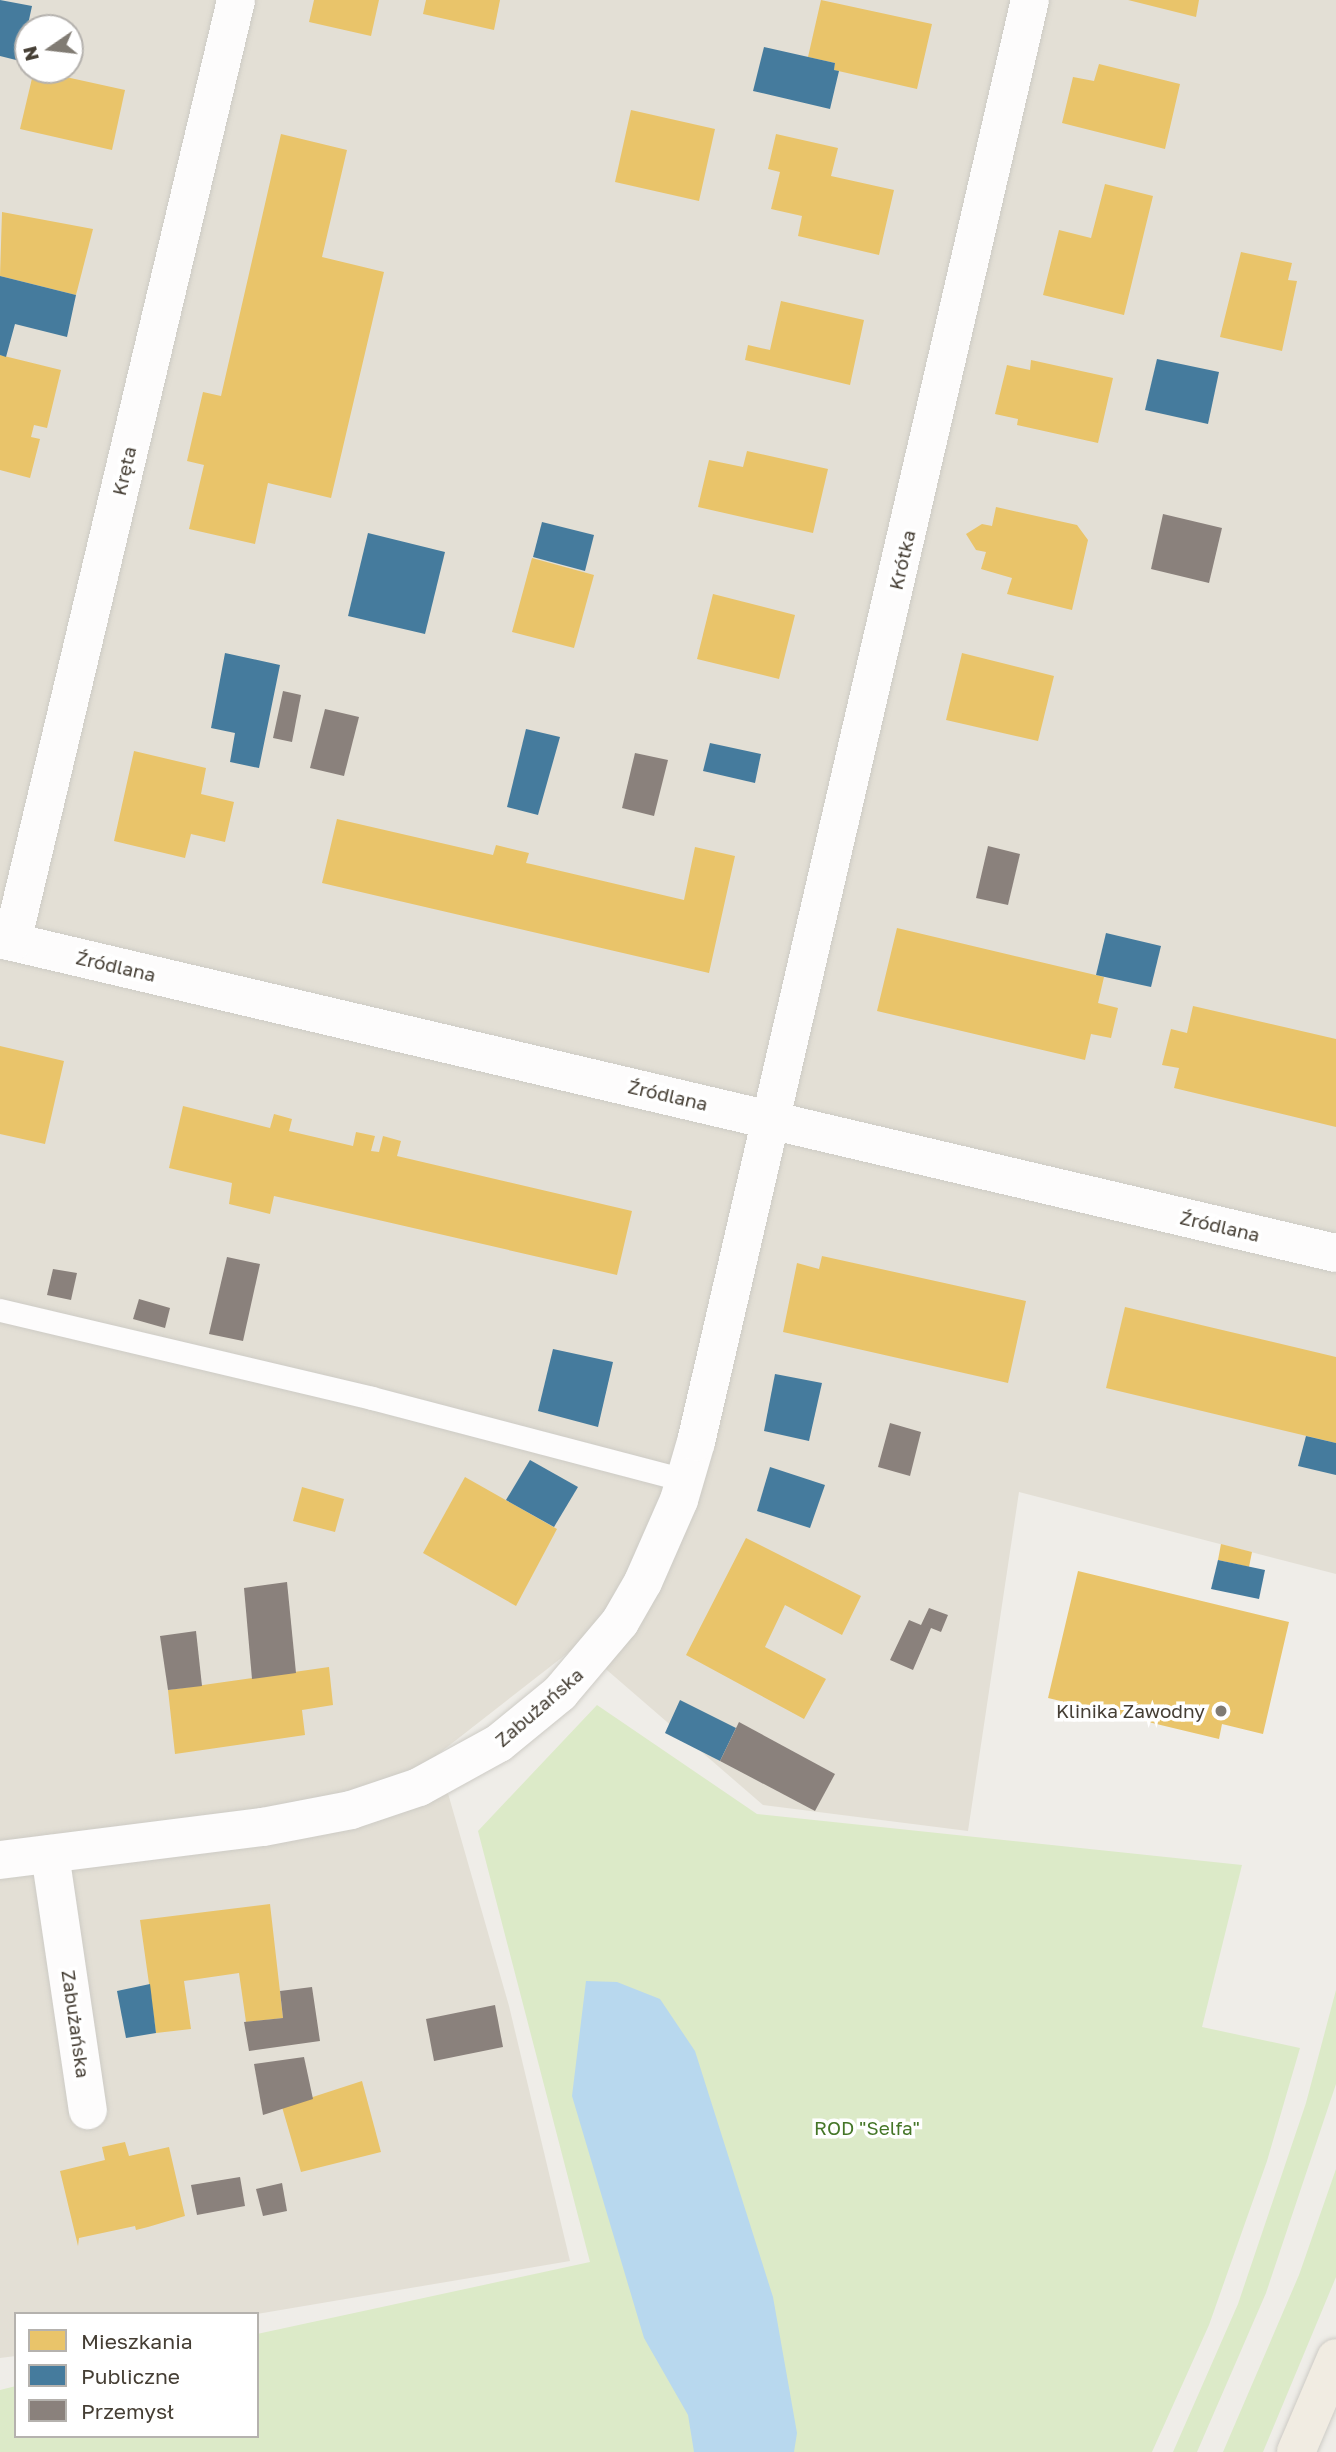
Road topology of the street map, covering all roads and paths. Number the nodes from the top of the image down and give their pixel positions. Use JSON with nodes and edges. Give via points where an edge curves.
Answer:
{"nodes":[{"id":1,"x":236,"y":0,"type":"edge"},
{"id":2,"x":1030,"y":0,"type":"edge"},
{"id":3,"x":6,"y":941,"type":"edge"},
{"id":4,"x":774,"y":1119,"type":"junction"},
{"id":5,"x":1336,"y":1253,"type":"edge"},
{"id":6,"x":0,"y":1310,"type":"edge"},
{"id":7,"x":685,"y":1480,"type":"junction"},
{"id":8,"x":50,"y":1854,"type":"junction"},
{"id":9,"x":0,"y":1860,"type":"edge"},
{"id":10,"x":88,"y":2110,"type":"dead end"},
{"id":11,"x":1336,"y":2358,"type":"edge"},
{"id":12,"x":1296,"y":2452,"type":"edge"}],
"edges":[{"from":1,"to":3,"type":"street","name":"Kręta"},
{"from":2,"to":4,"type":"street","name":"Krótka"},
{"from":3,"to":4,"type":"street","name":"Źródlana"},
{"from":4,"to":5,"type":"street","name":"Źródlana"},
{"from":4,"to":7,"type":"street","name":"Zabużańska"},
{"from":6,"to":7,"type":"lane","via":[[372,1398]]},
{"from":7,"to":8,"type":"street","name":"Zabużańska","via":[[643,1582],[591,1661],[527,1722],[467,1763],[419,1787],[351,1810],[263,1827]]},
{"from":8,"to":9,"type":"street","name":"Zabużańska"},
{"from":8,"to":10,"type":"street","name":"Zabużańska"},
{"from":11,"to":12,"type":"main road"}]}
